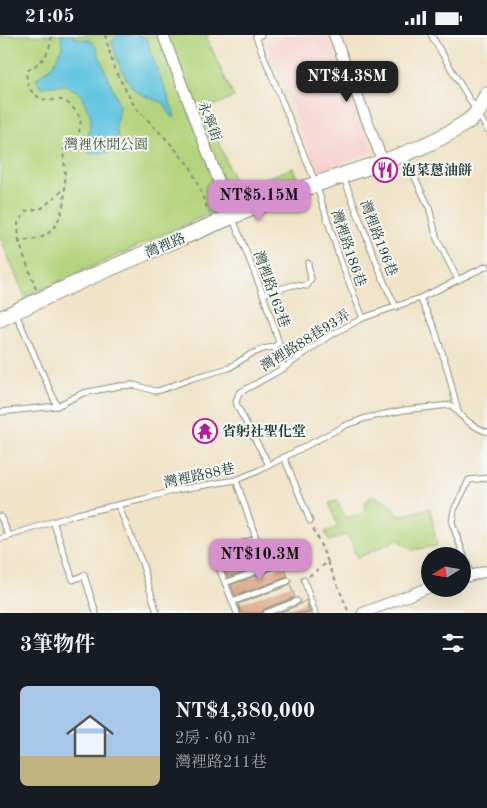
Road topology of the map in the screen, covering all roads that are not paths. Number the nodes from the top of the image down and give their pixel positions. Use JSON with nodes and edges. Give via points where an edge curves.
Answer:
{"nodes":[{"id":1,"x":162,"y":35,"type":"edge"},
{"id":2,"x":261,"y":35,"type":"edge"},
{"id":3,"x":334,"y":35,"type":"edge"},
{"id":4,"x":431,"y":35,"type":"edge"},
{"id":5,"x":487,"y":95,"type":"edge"},
{"id":6,"x":477,"y":114,"type":"junction"},
{"id":7,"x":487,"y":129,"type":"edge"},
{"id":8,"x":404,"y":154,"type":"junction"},
{"id":9,"x":383,"y":162,"type":"junction"},
{"id":10,"x":343,"y":175,"type":"junction"},
{"id":11,"x":316,"y":184,"type":"junction"},
{"id":12,"x":232,"y":216,"type":"junction"},
{"id":13,"x":308,"y":263,"type":"dead end"},
{"id":14,"x":487,"y":266,"type":"edge"},
{"id":15,"x":458,"y":280,"type":"junction"},
{"id":16,"x":263,"y":294,"type":"junction"},
{"id":17,"x":420,"y":298,"type":"junction"},
{"id":18,"x":396,"y":307,"type":"junction"},
{"id":19,"x":15,"y":311,"type":"junction"},
{"id":20,"x":363,"y":318,"type":"junction"},
{"id":21,"x":0,"y":319,"type":"edge"},
{"id":22,"x":274,"y":347,"type":"junction"},
{"id":23,"x":284,"y":368,"type":"junction"},
{"id":24,"x":57,"y":406,"type":"junction"},
{"id":25,"x":0,"y":412,"type":"edge"},
{"id":26,"x":458,"y":413,"type":"junction"},
{"id":27,"x":487,"y":432,"type":"edge"},
{"id":28,"x":284,"y":457,"type":"junction"},
{"id":29,"x":269,"y":465,"type":"junction"},
{"id":30,"x":487,"y":478,"type":"edge"},
{"id":31,"x":236,"y":480,"type":"junction"},
{"id":32,"x":118,"y":505,"type":"junction"},
{"id":33,"x":0,"y":516,"type":"edge"},
{"id":34,"x":53,"y":521,"type":"junction"},
{"id":35,"x":310,"y":521,"type":"road end"},
{"id":36,"x":9,"y":535,"type":"junction"},
{"id":37,"x":0,"y":539,"type":"edge"},
{"id":38,"x":459,"y":547,"type":"edge"},
{"id":39,"x":284,"y":561,"type":"dead end"},
{"id":40,"x":487,"y":571,"type":"edge"},
{"id":41,"x":471,"y":576,"type":"edge"},
{"id":42,"x":304,"y":580,"type":"road end"},
{"id":43,"x":288,"y":581,"type":"dead end"},
{"id":44,"x":225,"y":583,"type":"junction"},
{"id":45,"x":421,"y":590,"type":"edge"},
{"id":46,"x":232,"y":601,"type":"junction"},
{"id":47,"x":297,"y":601,"type":"dead end"},
{"id":48,"x":96,"y":613,"type":"edge"},
{"id":49,"x":157,"y":613,"type":"edge"},
{"id":50,"x":237,"y":613,"type":"edge"},
{"id":51,"x":266,"y":613,"type":"edge"},
{"id":52,"x":315,"y":613,"type":"edge"},
{"id":53,"x":363,"y":613,"type":"edge"}],
"edges":[{"from":1,"to":12,"type":"street","name":"永寧街"},
{"from":2,"to":11,"type":"lane","name":"灣裡路186巷","via":[[256,37]]},
{"from":3,"to":9,"type":"street"},
{"from":4,"to":6,"type":"lane"},
{"from":5,"to":6,"type":"street","name":"灣裡路"},
{"from":6,"to":7,"type":"lane"},
{"from":6,"to":8,"type":"street","name":"灣裡路"},
{"from":8,"to":9,"type":"street","name":"灣裡路"},
{"from":8,"to":15,"type":"lane","via":[[429,207],[437,239]]},
{"from":9,"to":10,"type":"street","name":"灣裡路"},
{"from":10,"to":11,"type":"street","name":"灣裡路"},
{"from":10,"to":18,"type":"lane","name":"灣裡路196巷"},
{"from":11,"to":12,"type":"street","name":"灣裡路"},
{"from":11,"to":20,"type":"lane","name":"灣裡路186巷"},
{"from":12,"to":16,"type":"lane","name":"灣裡路162巷"},
{"from":12,"to":19,"type":"street","name":"灣裡路"},
{"from":13,"to":16,"type":"lane","via":[[311,279],[307,286],[293,285]]},
{"from":14,"to":15,"type":"lane","name":"灣裡路88巷93弄"},
{"from":15,"to":17,"type":"lane","name":"灣裡路88巷93弄"},
{"from":16,"to":22,"type":"lane","name":"灣裡路162巷","via":[[279,343]]},
{"from":17,"to":18,"type":"lane","name":"灣裡路88巷93弄"},
{"from":17,"to":26,"type":"lane","via":[[434,327]]},
{"from":18,"to":20,"type":"lane","name":"灣裡路88巷93弄"},
{"from":19,"to":21,"type":"street","name":"灣裡路"},
{"from":19,"to":24,"type":"lane"},
{"from":20,"to":23,"type":"lane","name":"灣裡路88巷93弄","via":[[329,336]]},
{"from":22,"to":23,"type":"lane","name":"灣裡路162巷"},
{"from":22,"to":24,"type":"lane","via":[[257,352],[229,368],[193,377],[161,390],[120,386],[83,393]]},
{"from":23,"to":29,"type":"lane","name":"灣裡路88巷93弄","via":[[237,397],[238,408]]},
{"from":24,"to":25,"type":"lane"},
{"from":26,"to":27,"type":"lane","name":"灣裡路88巷"},
{"from":26,"to":28,"type":"lane","name":"灣裡路88巷","via":[[451,405],[366,418]]},
{"from":28,"to":29,"type":"lane","name":"灣裡路88巷"},
{"from":28,"to":35,"type":"lane"},
{"from":29,"to":31,"type":"lane","name":"灣裡路88巷"},
{"from":30,"to":38,"type":"lane","via":[[469,480],[454,510],[452,523]]},
{"from":31,"to":32,"type":"lane","name":"灣裡路88巷","via":[[176,490]]},
{"from":31,"to":44,"type":"lane","via":[[256,538],[214,555]]},
{"from":32,"to":34,"type":"lane","name":"灣裡路88巷"},
{"from":32,"to":49,"type":"lane","via":[[142,563]]},
{"from":33,"to":36,"type":"lane"},
{"from":34,"to":36,"type":"lane","name":"灣裡路88巷"},
{"from":34,"to":48,"type":"lane","via":[[73,579],[84,575]]},
{"from":36,"to":37,"type":"lane","name":"灣裡路88巷"},
{"from":39,"to":44,"type":"lane"},
{"from":40,"to":41,"type":"street"},
{"from":42,"to":52,"type":"lane"},
{"from":43,"to":46,"type":"lane"},
{"from":44,"to":46,"type":"lane"},
{"from":45,"to":53,"type":"street"},
{"from":46,"to":50,"type":"lane"},
{"from":47,"to":51,"type":"lane"}]}
